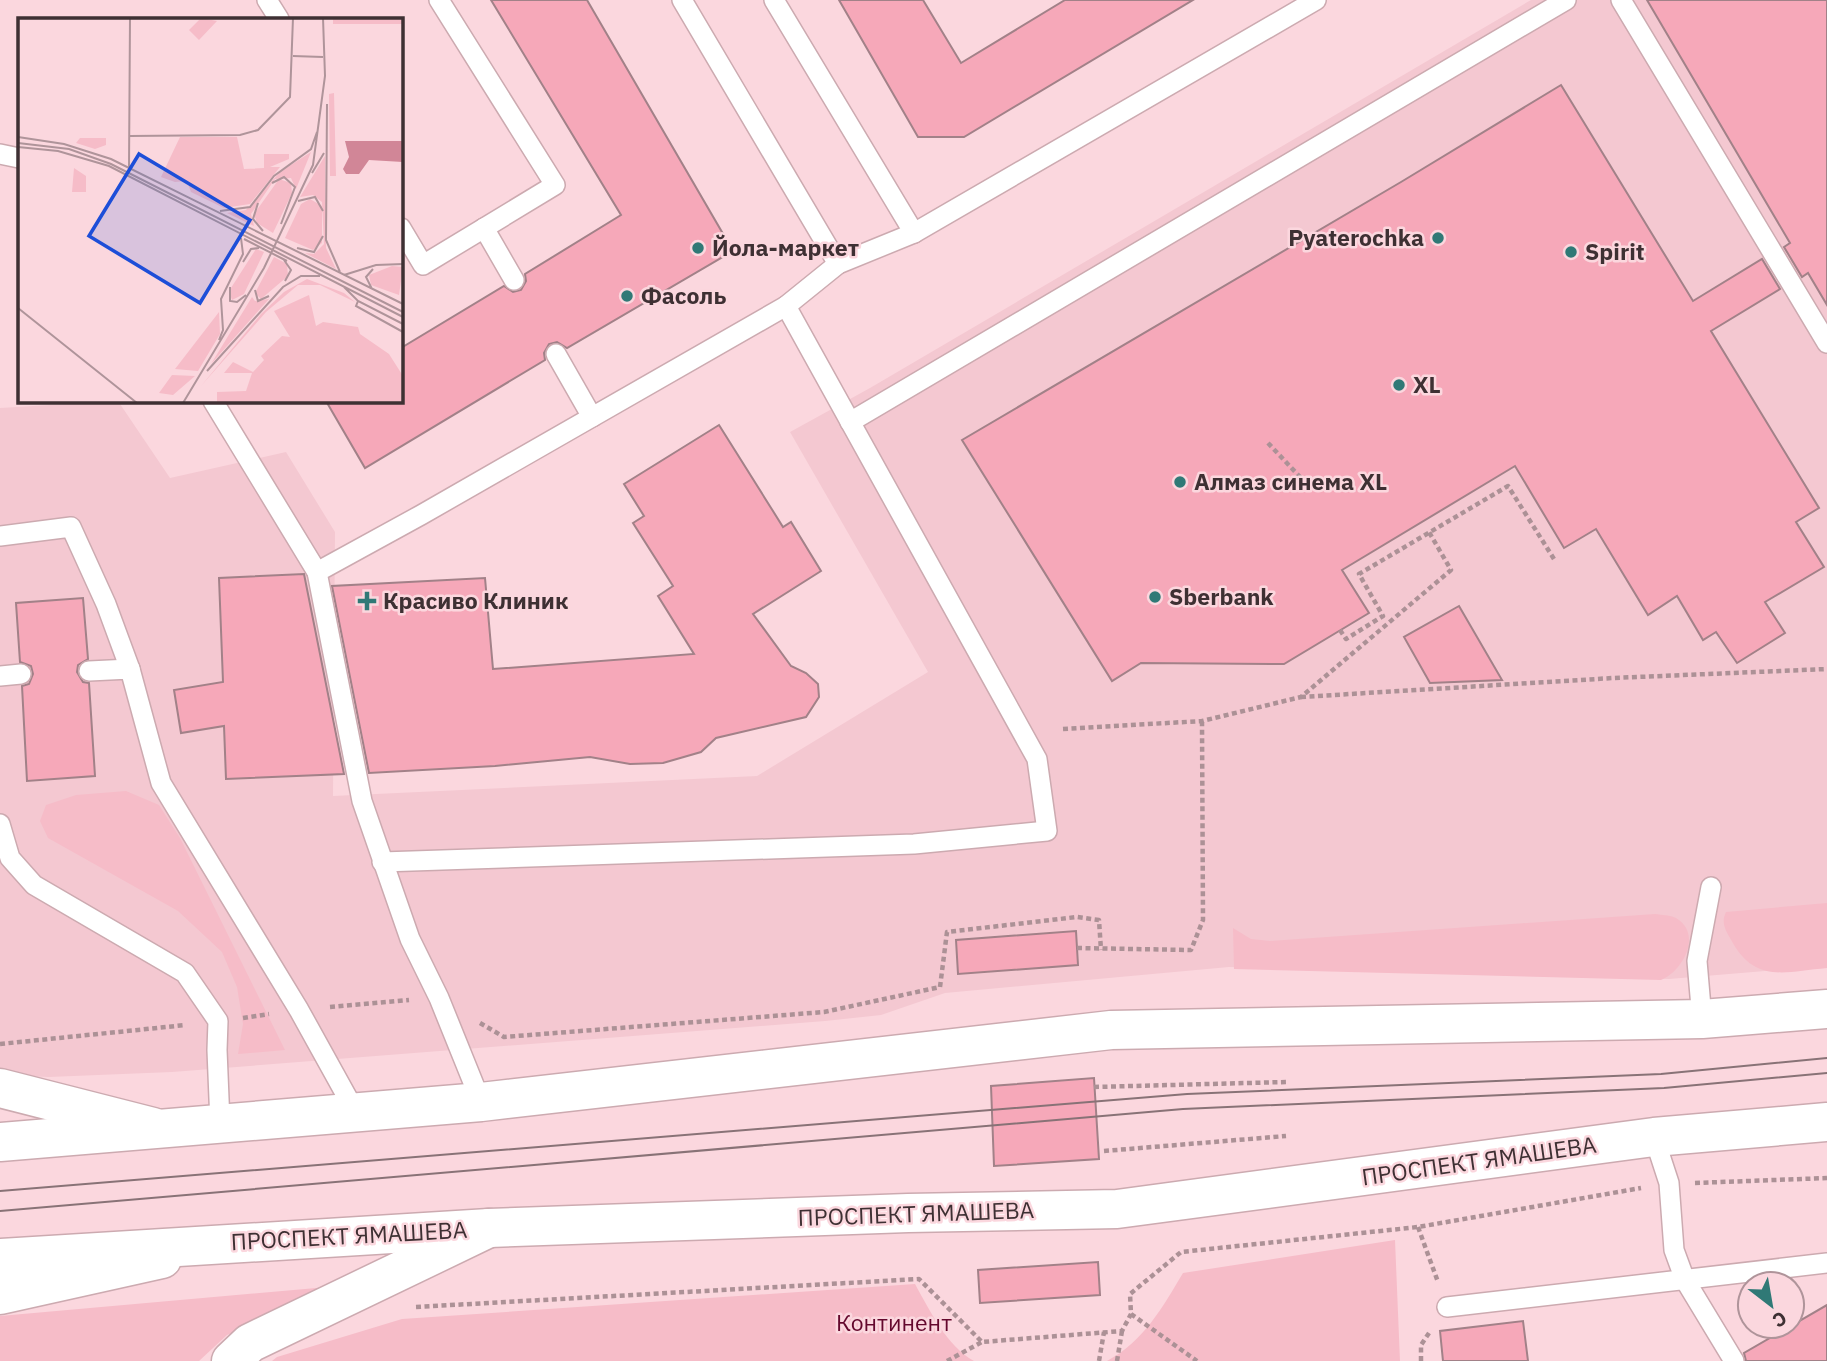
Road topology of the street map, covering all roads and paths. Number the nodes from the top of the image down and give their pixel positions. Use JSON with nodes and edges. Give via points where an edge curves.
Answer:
{"nodes":[{"id":1,"x":267,"y":0,"type":"edge"},
{"id":2,"x":439,"y":0,"type":"edge"},
{"id":3,"x":682,"y":0,"type":"edge"},
{"id":4,"x":774,"y":0,"type":"edge"},
{"id":5,"x":1316,"y":0,"type":"edge"},
{"id":6,"x":1566,"y":0,"type":"edge"},
{"id":7,"x":1621,"y":0,"type":"edge"},
{"id":8,"x":278,"y":18,"type":"edge"},
{"id":9,"x":0,"y":153,"type":"edge"},
{"id":10,"x":18,"y":158,"type":"edge"},
{"id":11,"x":485,"y":228,"type":"junction"},
{"id":12,"x":402,"y":230,"type":"edge"},
{"id":13,"x":914,"y":233,"type":"junction"},
{"id":14,"x":838,"y":264,"type":"junction"},
{"id":15,"x":514,"y":280,"type":"dead end"},
{"id":16,"x":786,"y":306,"type":"junction"},
{"id":17,"x":1827,"y":343,"type":"edge"},
{"id":18,"x":556,"y":354,"type":"dead end"},
{"id":19,"x":214,"y":402,"type":"edge"},
{"id":20,"x":592,"y":417,"type":"junction"},
{"id":21,"x":850,"y":422,"type":"junction"},
{"id":22,"x":1268,"y":443,"type":"dead end"},
{"id":23,"x":1301,"y":478,"type":"dead end"},
{"id":24,"x":1429,"y":532,"type":"junction"},
{"id":25,"x":0,"y":536,"type":"edge"},
{"id":26,"x":1554,"y":559,"type":"dead end"},
{"id":27,"x":317,"y":572,"type":"junction"},
{"id":28,"x":1340,"y":630,"type":"dead end"},
{"id":29,"x":130,"y":669,"type":"junction"},
{"id":30,"x":1827,"y":669,"type":"edge"},
{"id":31,"x":89,"y":671,"type":"dead end"},
{"id":32,"x":21,"y":674,"type":"dead end"},
{"id":33,"x":0,"y":676,"type":"edge"},
{"id":34,"x":1301,"y":697,"type":"junction"},
{"id":35,"x":1202,"y":721,"type":"junction"},
{"id":36,"x":1063,"y":729,"type":"dead end"},
{"id":37,"x":0,"y":824,"type":"edge"},
{"id":38,"x":382,"y":862,"type":"junction"},
{"id":39,"x":1711,"y":887,"type":"dead end"},
{"id":40,"x":1077,"y":948,"type":"dead end"},
{"id":41,"x":1101,"y":950,"type":"junction"},
{"id":42,"x":439,"y":998,"type":"junction"},
{"id":43,"x":1827,"y":1009,"type":"edge"},
{"id":44,"x":299,"y":1010,"type":"junction"},
{"id":45,"x":1702,"y":1019,"type":"junction"},
{"id":46,"x":218,"y":1021,"type":"junction"},
{"id":47,"x":0,"y":1044,"type":"edge"},
{"id":48,"x":1286,"y":1082,"type":"dead end"},
{"id":49,"x":1094,"y":1087,"type":"dead end"},
{"id":50,"x":0,"y":1088,"type":"edge"},
{"id":51,"x":481,"y":1101,"type":"junction"},
{"id":52,"x":356,"y":1113,"type":"junction"},
{"id":53,"x":1827,"y":1122,"type":"edge"},
{"id":54,"x":220,"y":1123,"type":"junction"},
{"id":55,"x":156,"y":1128,"type":"junction"},
{"id":56,"x":1286,"y":1136,"type":"dead end"},
{"id":57,"x":1654,"y":1137,"type":"junction"},
{"id":58,"x":0,"y":1142,"type":"edge"},
{"id":59,"x":1104,"y":1151,"type":"dead end"},
{"id":60,"x":1827,"y":1178,"type":"edge"},
{"id":61,"x":1670,"y":1184,"type":"junction"},
{"id":62,"x":489,"y":1228,"type":"junction"},
{"id":63,"x":236,"y":1242,"type":"junction"},
{"id":64,"x":0,"y":1258,"type":"edge"},
{"id":65,"x":1827,"y":1263,"type":"edge"},
{"id":66,"x":1685,"y":1280,"type":"junction"},
{"id":67,"x":0,"y":1295,"type":"edge"},
{"id":68,"x":1447,"y":1307,"type":"dead end"},
{"id":69,"x":404,"y":1308,"type":"dead end"},
{"id":70,"x":1131,"y":1314,"type":"junction"},
{"id":71,"x":1122,"y":1331,"type":"junction"},
{"id":72,"x":1104,"y":1332,"type":"junction"},
{"id":73,"x":982,"y":1342,"type":"junction"},
{"id":74,"x":231,"y":1361,"type":"edge"},
{"id":75,"x":947,"y":1361,"type":"edge"},
{"id":76,"x":1099,"y":1361,"type":"edge"},
{"id":77,"x":1117,"y":1361,"type":"edge"},
{"id":78,"x":1197,"y":1361,"type":"edge"},
{"id":79,"x":1734,"y":1361,"type":"edge"}],
"edges":[{"from":1,"to":8,"type":"lane"},
{"from":2,"to":11,"type":"lane","via":[[555,185]]},
{"from":3,"to":14,"type":"lane"},
{"from":4,"to":13,"type":"lane"},
{"from":5,"to":13,"type":"lane"},
{"from":6,"to":21,"type":"lane"},
{"from":7,"to":17,"type":"lane"},
{"from":9,"to":10,"type":"lane"},
{"from":11,"to":12,"type":"lane","via":[[423,265]]},
{"from":11,"to":15,"type":"lane"},
{"from":13,"to":14,"type":"lane"},
{"from":14,"to":16,"type":"lane"},
{"from":16,"to":20,"type":"lane"},
{"from":16,"to":21,"type":"lane"},
{"from":18,"to":20,"type":"lane"},
{"from":19,"to":27,"type":"lane"},
{"from":20,"to":27,"type":"lane"},
{"from":21,"to":38,"type":"lane","via":[[1037,760],[1047,831],[914,844]]},
{"from":22,"to":23,"type":"path"},
{"from":24,"to":26,"type":"path","via":[[1508,486]]},
{"from":24,"to":28,"type":"path","via":[[1359,574],[1383,616],[1346,639]]},
{"from":24,"to":34,"type":"path","via":[[1451,570]]},
{"from":25,"to":29,"type":"lane","via":[[71,527]]},
{"from":27,"to":38,"type":"lane","via":[[362,801]]},
{"from":29,"to":31,"type":"lane"},
{"from":29,"to":44,"type":"lane","via":[[161,783]]},
{"from":30,"to":34,"type":"path"},
{"from":32,"to":33,"type":"lane"},
{"from":34,"to":35,"type":"path"},
{"from":35,"to":36,"type":"path"},
{"from":35,"to":41,"type":"path","via":[[1203,920],[1191,950]]},
{"from":37,"to":46,"type":"lane","via":[[10,858],[34,885],[185,973]]},
{"from":38,"to":42,"type":"lane","via":[[410,939]]},
{"from":39,"to":45,"type":"lane","via":[[1697,961]]},
{"from":40,"to":41,"type":"path"},
{"from":41,"to":42,"type":"path","via":[[1099,920],[1077,918],[947,932],[940,987],[824,1013],[504,1037]]},
{"from":42,"to":44,"type":"path"},
{"from":42,"to":51,"type":"lane"},
{"from":43,"to":45,"type":"main road"},
{"from":44,"to":46,"type":"path"},
{"from":44,"to":52,"type":"lane"},
{"from":45,"to":51,"type":"main road","via":[[1111,1030]]},
{"from":46,"to":47,"type":"path"},
{"from":46,"to":54,"type":"lane"},
{"from":48,"to":49,"type":"path"},
{"from":50,"to":55,"type":"main road"},
{"from":51,"to":52,"type":"main road"},
{"from":52,"to":54,"type":"main road"},
{"from":53,"to":57,"type":"main road","name":"ПРОСПЕКТ ЯМАШЕВА"},
{"from":54,"to":55,"type":"main road"},
{"from":55,"to":58,"type":"main road"},
{"from":56,"to":59,"type":"path"},
{"from":57,"to":61,"type":"lane"},
{"from":57,"to":62,"type":"main road","name":"ПРОСПЕКТ ЯМАШЕВА","via":[[1117,1209]]},
{"from":60,"to":61,"type":"path"},
{"from":61,"to":66,"type":"lane","via":[[1674,1250]]},
{"from":61,"to":70,"type":"path","via":[[1418,1227],[1181,1252],[1130,1294]]},
{"from":62,"to":63,"type":"main road","name":"ПРОСПЕКТ ЯМАШЕВА"},
{"from":62,"to":74,"type":"main road","via":[[250,1343]]},
{"from":63,"to":64,"type":"main road","name":"ПРОСПЕКТ ЯМАШЕВА"},
{"from":63,"to":67,"type":"main road"},
{"from":65,"to":66,"type":"lane"},
{"from":66,"to":68,"type":"lane"},
{"from":66,"to":79,"type":"lane"},
{"from":69,"to":73,"type":"path","via":[[919,1279]]},
{"from":70,"to":71,"type":"path"},
{"from":70,"to":78,"type":"path"},
{"from":71,"to":72,"type":"path"},
{"from":71,"to":77,"type":"path"},
{"from":72,"to":73,"type":"path"},
{"from":72,"to":76,"type":"path"},
{"from":73,"to":75,"type":"path"}]}
